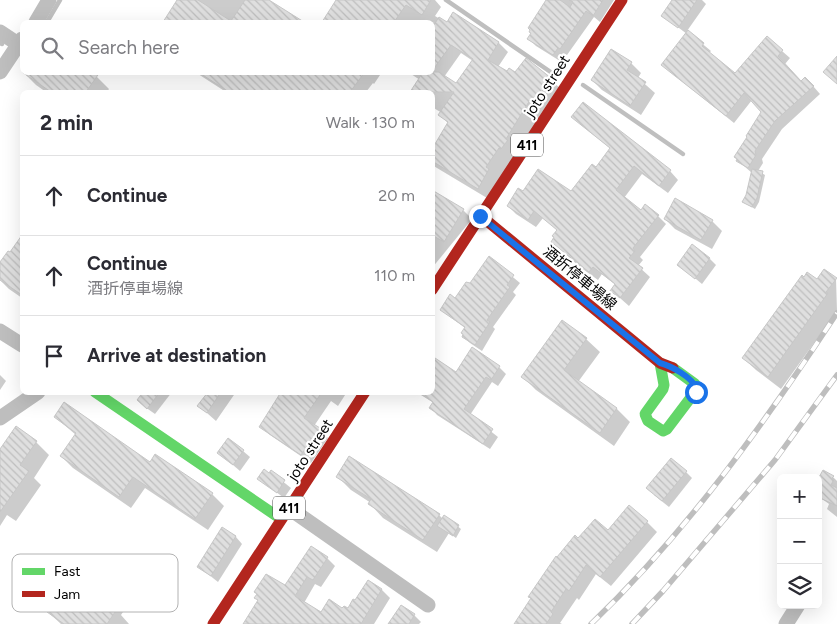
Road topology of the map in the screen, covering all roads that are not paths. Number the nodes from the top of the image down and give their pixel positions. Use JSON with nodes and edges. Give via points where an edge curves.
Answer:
{"nodes":[{"id":1,"x":49,"y":0,"type":"edge"},
{"id":2,"x":622,"y":0,"type":"edge"},
{"id":3,"x":37,"y":20,"type":"edge"},
{"id":4,"x":0,"y":32,"type":"edge"},
{"id":5,"x":20,"y":41,"type":"edge"},
{"id":6,"x":0,"y":72,"type":"edge"},
{"id":7,"x":480,"y":216,"type":"junction"},
{"id":8,"x":435,"y":285,"type":"edge"},
{"id":9,"x":0,"y":331,"type":"edge"},
{"id":10,"x":20,"y":344,"type":"edge"},
{"id":11,"x":660,"y":363,"type":"junction"},
{"id":12,"x":34,"y":395,"type":"edge"},
{"id":13,"x":100,"y":395,"type":"edge"},
{"id":14,"x":363,"y":395,"type":"edge"},
{"id":15,"x":0,"y":418,"type":"edge"},
{"id":16,"x":285,"y":513,"type":"junction"},
{"id":17,"x":428,"y":605,"type":"dead end"},
{"id":18,"x":795,"y":609,"type":"edge"},
{"id":19,"x":213,"y":624,"type":"edge"},
{"id":20,"x":786,"y":624,"type":"edge"}],
"edges":[{"from":1,"to":3,"type":"street"},
{"from":2,"to":7,"type":"main road","name":"joto street","number":"411"},
{"from":4,"to":5,"type":"street"},
{"from":5,"to":6,"type":"street"},
{"from":7,"to":8,"type":"main road","name":"joto street","number":"411"},
{"from":7,"to":11,"type":"main road","name":"酒折停車場線"},
{"from":9,"to":10,"type":"street"},
{"from":11,"to":11,"type":"main road","name":"酒折停車場線","via":[[670,366],[694,383],[696,388],[663,431],[648,421],[645,414],[663,389]]},
{"from":12,"to":15,"type":"street"},
{"from":13,"to":16,"type":"main road"},
{"from":14,"to":16,"type":"main road","name":"joto street","number":"411"},
{"from":16,"to":17,"type":"street"},
{"from":16,"to":19,"type":"main road","name":"joto street","number":"411"},
{"from":18,"to":20,"type":"street"}]}
